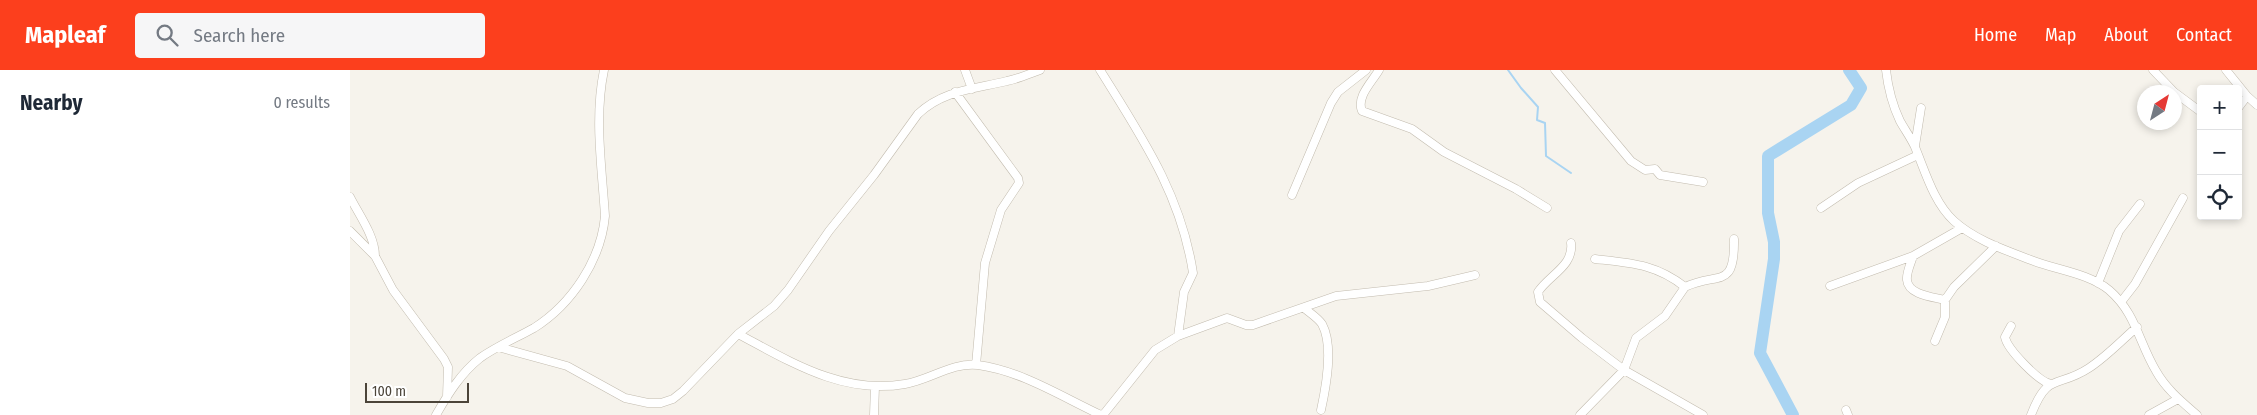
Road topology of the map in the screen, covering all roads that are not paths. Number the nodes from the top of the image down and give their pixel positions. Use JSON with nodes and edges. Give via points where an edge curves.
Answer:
{"nodes":[{"id":1,"x":604,"y":70,"type":"edge"},
{"id":2,"x":965,"y":70,"type":"edge"},
{"id":3,"x":1040,"y":70,"type":"edge"},
{"id":4,"x":1100,"y":70,"type":"edge"},
{"id":5,"x":1366,"y":70,"type":"edge"},
{"id":6,"x":1379,"y":70,"type":"edge"},
{"id":7,"x":1555,"y":70,"type":"edge"},
{"id":8,"x":1886,"y":70,"type":"edge"},
{"id":9,"x":2153,"y":70,"type":"edge"},
{"id":10,"x":2226,"y":70,"type":"edge"},
{"id":11,"x":972,"y":89,"type":"junction"},
{"id":12,"x":955,"y":92,"type":"junction"},
{"id":13,"x":2247,"y":96,"type":"junction"},
{"id":14,"x":2242,"y":103,"type":"edge"},
{"id":15,"x":2257,"y":105,"type":"edge"},
{"id":16,"x":1921,"y":108,"type":"dead end"},
{"id":17,"x":2197,"y":109,"type":"edge"},
{"id":18,"x":1914,"y":146,"type":"junction"},
{"id":19,"x":1918,"y":155,"type":"junction"},
{"id":20,"x":1703,"y":182,"type":"dead end"},
{"id":21,"x":1292,"y":195,"type":"dead end"},
{"id":22,"x":350,"y":197,"type":"edge"},
{"id":23,"x":2183,"y":198,"type":"dead end"},
{"id":24,"x":2140,"y":204,"type":"dead end"},
{"id":25,"x":1546,"y":208,"type":"dead end"},
{"id":26,"x":1821,"y":208,"type":"dead end"},
{"id":27,"x":1962,"y":228,"type":"junction"},
{"id":28,"x":350,"y":231,"type":"edge"},
{"id":29,"x":1734,"y":239,"type":"dead end"},
{"id":30,"x":1571,"y":243,"type":"dead end"},
{"id":31,"x":1996,"y":246,"type":"junction"},
{"id":32,"x":375,"y":256,"type":"junction"},
{"id":33,"x":1913,"y":256,"type":"junction"},
{"id":34,"x":1595,"y":259,"type":"dead end"},
{"id":35,"x":1475,"y":275,"type":"dead end"},
{"id":36,"x":2098,"y":283,"type":"junction"},
{"id":37,"x":1830,"y":286,"type":"dead end"},
{"id":38,"x":1685,"y":287,"type":"junction"},
{"id":39,"x":1945,"y":300,"type":"junction"},
{"id":40,"x":2121,"y":302,"type":"junction"},
{"id":41,"x":1304,"y":308,"type":"junction"},
{"id":42,"x":2011,"y":326,"type":"dead end"},
{"id":43,"x":2137,"y":328,"type":"junction"},
{"id":44,"x":738,"y":334,"type":"junction"},
{"id":45,"x":1178,"y":336,"type":"junction"},
{"id":46,"x":1935,"y":341,"type":"dead end"},
{"id":47,"x":498,"y":347,"type":"junction"},
{"id":48,"x":976,"y":365,"type":"junction"},
{"id":49,"x":1624,"y":370,"type":"junction"},
{"id":50,"x":2051,"y":384,"type":"junction"},
{"id":51,"x":875,"y":386,"type":"junction"},
{"id":52,"x":447,"y":396,"type":"junction"},
{"id":53,"x":2178,"y":399,"type":"junction"},
{"id":54,"x":1321,"y":410,"type":"dead end"},
{"id":55,"x":436,"y":415,"type":"edge"},
{"id":56,"x":874,"y":415,"type":"edge"},
{"id":57,"x":1102,"y":415,"type":"edge"},
{"id":58,"x":1580,"y":415,"type":"edge"},
{"id":59,"x":1703,"y":415,"type":"edge"},
{"id":60,"x":2031,"y":415,"type":"edge"},
{"id":61,"x":2149,"y":415,"type":"edge"},
{"id":62,"x":2197,"y":415,"type":"edge"}],
"edges":[{"from":1,"to":47,"type":"street","via":[[599,118],[606,216],[600,243],[582,280],[561,306],[534,328]]},
{"from":2,"to":11,"type":"street"},
{"from":3,"to":11,"type":"street"},
{"from":4,"to":45,"type":"street","via":[[1154,157],[1174,198],[1193,273],[1184,292]]},
{"from":5,"to":21,"type":"street","via":[[1344,86],[1331,103]]},
{"from":6,"to":25,"type":"street","via":[[1360,99],[1362,111],[1412,129],[1444,152]]},
{"from":7,"to":20,"type":"street","via":[[1631,161],[1646,170],[1655,169],[1660,176]]},
{"from":8,"to":18,"type":"street","via":[[1891,98]]},
{"from":9,"to":17,"type":"street","via":[[2174,92]]},
{"from":10,"to":13,"type":"street"},
{"from":11,"to":12,"type":"street"},
{"from":12,"to":44,"type":"street","via":[[926,105],[788,290],[774,306]]},
{"from":12,"to":48,"type":"street","via":[[1019,183],[1001,210],[982,275]]},
{"from":13,"to":14,"type":"street"},
{"from":13,"to":15,"type":"street"},
{"from":16,"to":18,"type":"street"},
{"from":18,"to":19,"type":"street"},
{"from":19,"to":26,"type":"street","via":[[1858,183]]},
{"from":19,"to":27,"type":"street","via":[[1941,203]]},
{"from":22,"to":32,"type":"street","via":[[372,238]]},
{"from":23,"to":40,"type":"street","via":[[2135,284]]},
{"from":24,"to":36,"type":"street","via":[[2119,231]]},
{"from":27,"to":31,"type":"street"},
{"from":27,"to":33,"type":"street"},
{"from":28,"to":32,"type":"street"},
{"from":29,"to":38,"type":"street","via":[[1733,264],[1726,275]]},
{"from":30,"to":49,"type":"street","via":[[1570,258],[1542,284],[1537,297]]},
{"from":31,"to":36,"type":"street"},
{"from":31,"to":39,"type":"street"},
{"from":32,"to":52,"type":"street","via":[[393,290],[444,359],[448,367]]},
{"from":33,"to":37,"type":"street"},
{"from":33,"to":39,"type":"street","via":[[1908,286],[1914,291]]},
{"from":34,"to":38,"type":"street","via":[[1661,270]]},
{"from":35,"to":41,"type":"street","via":[[1428,286],[1336,296]]},
{"from":36,"to":40,"type":"street"},
{"from":38,"to":49,"type":"street","via":[[1665,316],[1636,338]]},
{"from":39,"to":46,"type":"street","via":[[1944,317]]},
{"from":40,"to":43,"type":"street"},
{"from":41,"to":45,"type":"street","via":[[1253,325],[1227,318]]},
{"from":41,"to":54,"type":"street","via":[[1323,326],[1326,340],[1328,371]]},
{"from":42,"to":50,"type":"street","via":[[2005,337],[2010,349],[2042,380]]},
{"from":43,"to":50,"type":"street","via":[[2089,368]]},
{"from":43,"to":53,"type":"street","via":[[2157,373]]},
{"from":44,"to":47,"type":"street","via":[[684,391],[673,399],[654,403],[625,398],[567,366]]},
{"from":44,"to":51,"type":"street","via":[[813,372],[840,382]]},
{"from":45,"to":57,"type":"street","via":[[1155,350]]},
{"from":47,"to":52,"type":"street","via":[[471,366]]},
{"from":48,"to":51,"type":"street","via":[[956,367],[907,384]]},
{"from":48,"to":57,"type":"street","via":[[1021,377]]},
{"from":49,"to":58,"type":"street"},
{"from":49,"to":59,"type":"street"},
{"from":50,"to":60,"type":"street","via":[[2038,398]]},
{"from":51,"to":56,"type":"street"},
{"from":52,"to":55,"type":"street"},
{"from":53,"to":61,"type":"street"},
{"from":53,"to":62,"type":"street"}]}
